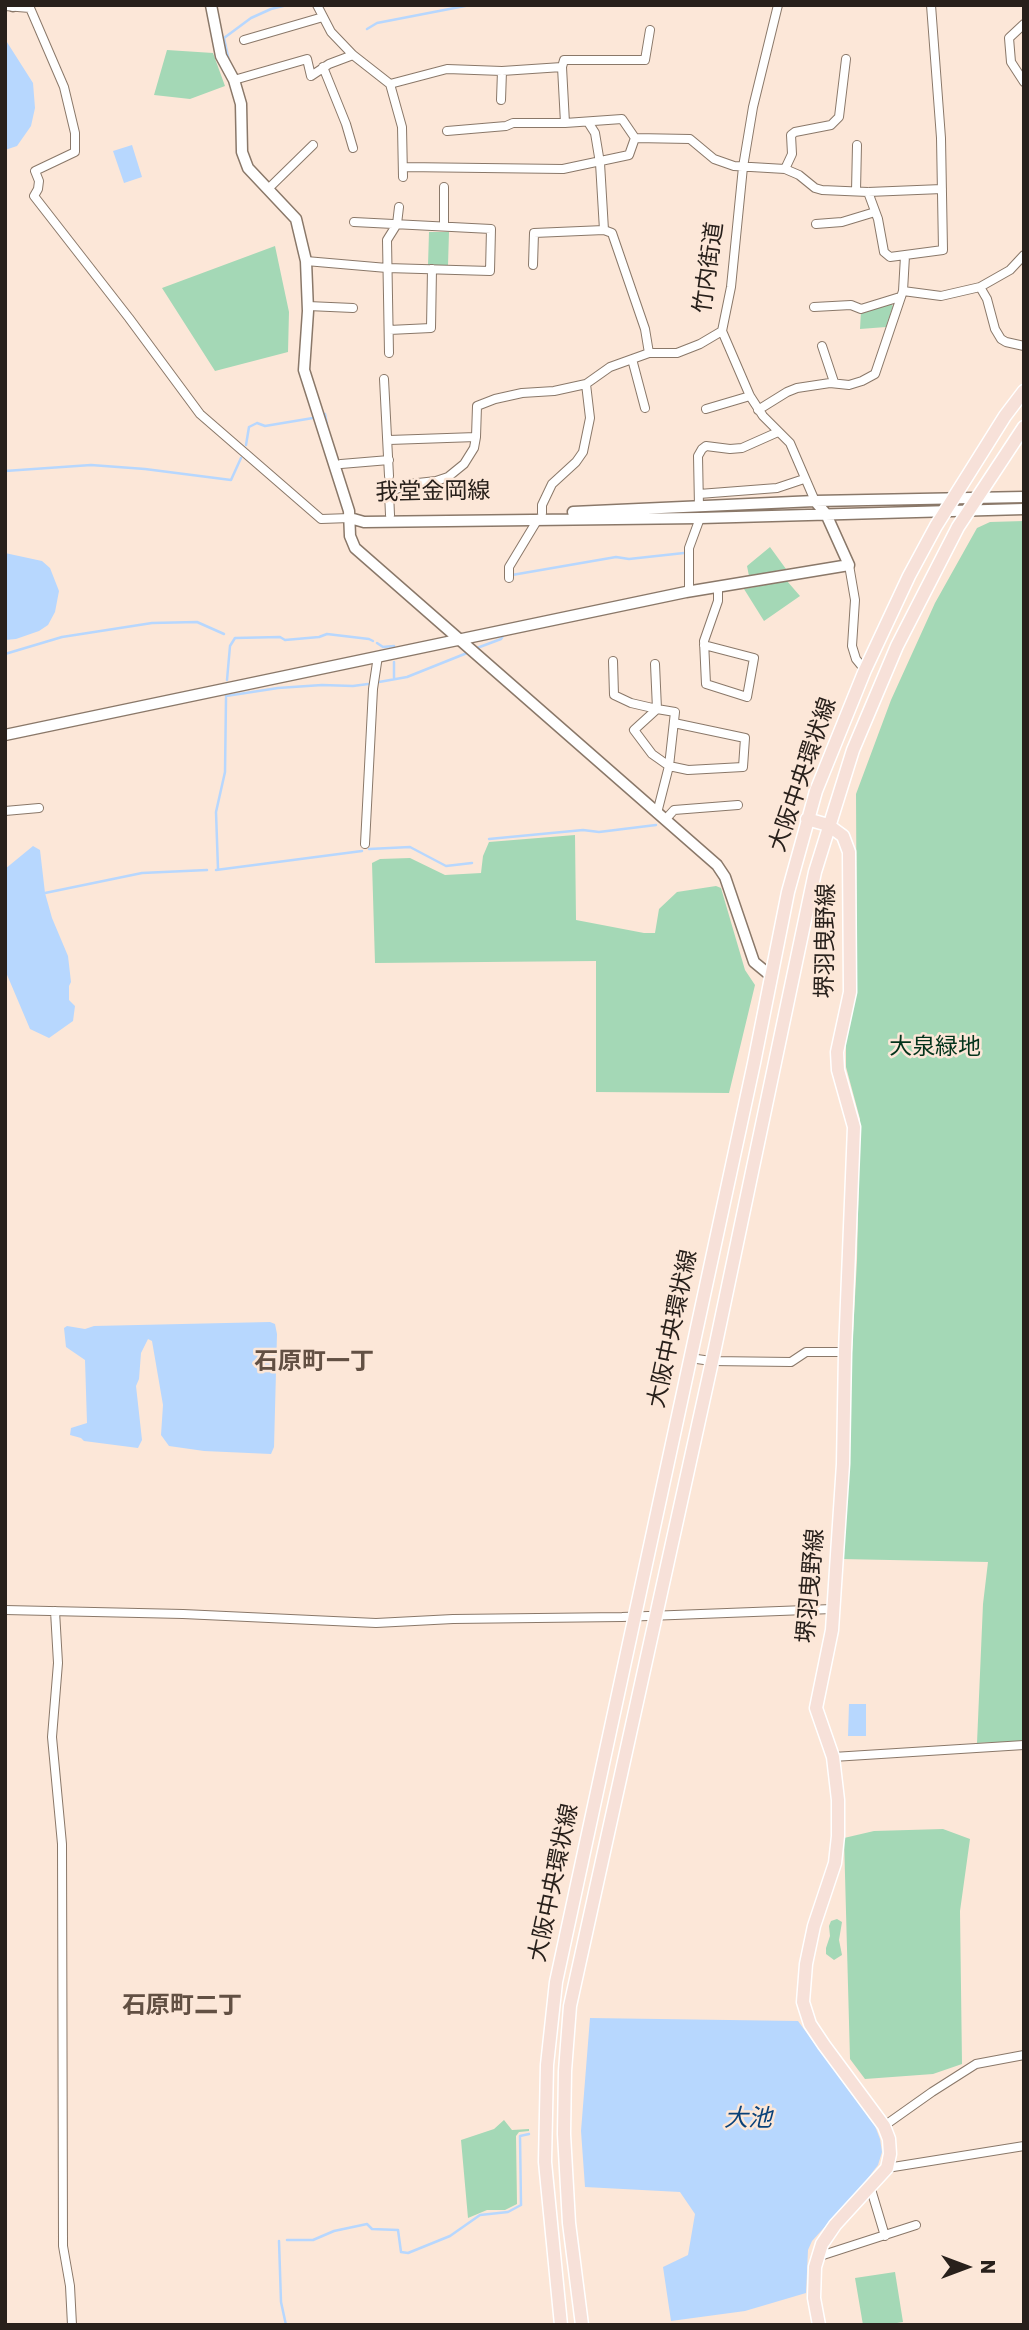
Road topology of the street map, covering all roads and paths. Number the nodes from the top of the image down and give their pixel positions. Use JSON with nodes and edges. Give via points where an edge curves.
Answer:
{"nodes":[{"id":1,"x":211,"y":5,"type":"edge"},
{"id":2,"x":317,"y":5,"type":"edge"},
{"id":3,"x":778,"y":5,"type":"edge"},
{"id":4,"x":931,"y":5,"type":"edge"},
{"id":5,"x":10,"y":6,"type":"edge"},
{"id":6,"x":323,"y":17,"type":"junction"},
{"id":7,"x":1024,"y":24,"type":"edge"},
{"id":8,"x":650,"y":30,"type":"dead end"},
{"id":9,"x":244,"y":40,"type":"dead end"},
{"id":10,"x":353,"y":55,"type":"junction"},
{"id":11,"x":846,"y":59,"type":"dead end"},
{"id":12,"x":323,"y":67,"type":"junction"},
{"id":13,"x":562,"y":67,"type":"junction"},
{"id":14,"x":502,"y":71,"type":"junction"},
{"id":15,"x":236,"y":79,"type":"junction"},
{"id":16,"x":1024,"y":82,"type":"edge"},
{"id":17,"x":390,"y":84,"type":"junction"},
{"id":18,"x":501,"y":100,"type":"dead end"},
{"id":19,"x":589,"y":122,"type":"junction"},
{"id":20,"x":565,"y":124,"type":"junction"},
{"id":21,"x":447,"y":131,"type":"dead end"},
{"id":22,"x":635,"y":138,"type":"junction"},
{"id":23,"x":313,"y":145,"type":"dead end"},
{"id":24,"x":857,"y":145,"type":"dead end"},
{"id":25,"x":353,"y":148,"type":"dead end"},
{"id":26,"x":600,"y":163,"type":"junction"},
{"id":27,"x":404,"y":167,"type":"junction"},
{"id":28,"x":743,"y":167,"type":"junction"},
{"id":29,"x":785,"y":169,"type":"junction"},
{"id":30,"x":403,"y":177,"type":"dead end"},
{"id":31,"x":444,"y":187,"type":"dead end"},
{"id":32,"x":268,"y":188,"type":"junction"},
{"id":33,"x":942,"y":189,"type":"junction"},
{"id":34,"x":856,"y":191,"type":"junction"},
{"id":35,"x":869,"y":192,"type":"junction"},
{"id":36,"x":399,"y":207,"type":"dead end"},
{"id":37,"x":876,"y":212,"type":"junction"},
{"id":38,"x":355,"y":222,"type":"dead end"},
{"id":39,"x":397,"y":224,"type":"junction"},
{"id":40,"x":816,"y":224,"type":"dead end"},
{"id":41,"x":443,"y":226,"type":"junction"},
{"id":42,"x":604,"y":230,"type":"junction"},
{"id":43,"x":1024,"y":255,"type":"edge"},
{"id":44,"x":905,"y":256,"type":"junction"},
{"id":45,"x":306,"y":261,"type":"junction"},
{"id":46,"x":533,"y":265,"type":"dead end"},
{"id":47,"x":387,"y":268,"type":"junction"},
{"id":48,"x":432,"y":269,"type":"junction"},
{"id":49,"x":981,"y":287,"type":"junction"},
{"id":50,"x":901,"y":294,"type":"junction"},
{"id":51,"x":307,"y":306,"type":"junction"},
{"id":52,"x":814,"y":307,"type":"dead end"},
{"id":53,"x":354,"y":308,"type":"dead end"},
{"id":54,"x":389,"y":330,"type":"junction"},
{"id":55,"x":722,"y":331,"type":"junction"},
{"id":56,"x":822,"y":346,"type":"dead end"},
{"id":57,"x":1024,"y":346,"type":"edge"},
{"id":58,"x":389,"y":353,"type":"dead end"},
{"id":59,"x":649,"y":353,"type":"junction"},
{"id":60,"x":632,"y":359,"type":"junction"},
{"id":61,"x":384,"y":379,"type":"dead end"},
{"id":62,"x":834,"y":382,"type":"junction"},
{"id":63,"x":586,"y":384,"type":"junction"},
{"id":64,"x":1024,"y":391,"type":"edge"},
{"id":65,"x":750,"y":396,"type":"junction"},
{"id":66,"x":645,"y":408,"type":"dead end"},
{"id":67,"x":706,"y":409,"type":"dead end"},
{"id":68,"x":758,"y":410,"type":"junction"},
{"id":69,"x":1024,"y":427,"type":"edge"},
{"id":70,"x":778,"y":432,"type":"junction"},
{"id":71,"x":476,"y":437,"type":"junction"},
{"id":72,"x":389,"y":440,"type":"junction"},
{"id":73,"x":389,"y":460,"type":"junction"},
{"id":74,"x":341,"y":464,"type":"dead end"},
{"id":75,"x":389,"y":476,"type":"dead end"},
{"id":76,"x":804,"y":479,"type":"junction"},
{"id":77,"x":699,"y":494,"type":"junction"},
{"id":78,"x":977,"y":497,"type":"junction"},
{"id":79,"x":1024,"y":497,"type":"edge"},
{"id":80,"x":953,"y":498,"type":"junction"},
{"id":81,"x":815,"y":501,"type":"junction"},
{"id":82,"x":969,"y":509,"type":"junction"},
{"id":83,"x":1024,"y":509,"type":"edge"},
{"id":84,"x":945,"y":511,"type":"junction"},
{"id":85,"x":700,"y":512,"type":"junction"},
{"id":86,"x":826,"y":514,"type":"junction"},
{"id":87,"x":390,"y":515,"type":"junction"},
{"id":88,"x":540,"y":516,"type":"junction"},
{"id":89,"x":350,"y":518,"type":"junction"},
{"id":90,"x":849,"y":565,"type":"junction"},
{"id":91,"x":509,"y":578,"type":"dead end"},
{"id":92,"x":718,"y":587,"type":"junction"},
{"id":93,"x":689,"y":592,"type":"junction"},
{"id":94,"x":460,"y":639,"type":"junction"},
{"id":95,"x":704,"y":645,"type":"junction"},
{"id":96,"x":377,"y":656,"type":"junction"},
{"id":97,"x":613,"y":661,"type":"dead end"},
{"id":98,"x":655,"y":664,"type":"dead end"},
{"id":99,"x":865,"y":670,"type":"junction"},
{"id":100,"x":657,"y":709,"type":"junction"},
{"id":101,"x":674,"y":723,"type":"junction"},
{"id":102,"x":5,"y":735,"type":"edge"},
{"id":103,"x":669,"y":766,"type":"junction"},
{"id":104,"x":738,"y":805,"type":"dead end"},
{"id":105,"x":39,"y":808,"type":"dead end"},
{"id":106,"x":5,"y":811,"type":"edge"},
{"id":107,"x":661,"y":816,"type":"junction"},
{"id":108,"x":807,"y":819,"type":"junction"},
{"id":109,"x":828,"y":825,"type":"junction"},
{"id":110,"x":365,"y":844,"type":"dead end"},
{"id":111,"x":771,"y":976,"type":"junction"},
{"id":112,"x":845,"y":1352,"type":"junction"},
{"id":113,"x":690,"y":1358,"type":"junction"},
{"id":114,"x":711,"y":1361,"type":"junction"},
{"id":115,"x":5,"y":1609,"type":"edge"},
{"id":116,"x":832,"y":1609,"type":"junction"},
{"id":117,"x":55,"y":1611,"type":"junction"},
{"id":118,"x":633,"y":1615,"type":"junction"},
{"id":119,"x":655,"y":1615,"type":"junction"},
{"id":120,"x":1024,"y":1745,"type":"edge"},
{"id":121,"x":833,"y":1756,"type":"junction"},
{"id":122,"x":1024,"y":2055,"type":"edge"},
{"id":123,"x":884,"y":2126,"type":"junction"},
{"id":124,"x":1024,"y":2146,"type":"edge"},
{"id":125,"x":887,"y":2168,"type":"junction"},
{"id":126,"x":870,"y":2186,"type":"junction"},
{"id":127,"x":916,"y":2225,"type":"dead end"},
{"id":128,"x":885,"y":2236,"type":"junction"},
{"id":129,"x":817,"y":2257,"type":"junction"},
{"id":130,"x":72,"y":2325,"type":"edge"},
{"id":131,"x":561,"y":2325,"type":"edge"},
{"id":132,"x":582,"y":2325,"type":"edge"},
{"id":133,"x":819,"y":2325,"type":"edge"}],
"edges":[{"from":1,"to":15,"type":"street","via":[[221,55]]},
{"from":2,"to":6,"type":"street"},
{"from":3,"to":28,"type":"street","name":"竹内街道"},
{"from":4,"to":33,"type":"street"},
{"from":5,"to":89,"type":"street","via":[[30,8],[64,87],[75,132],[75,152],[35,171],[39,181],[34,196],[200,414],[321,519]]},
{"from":6,"to":9,"type":"street"},
{"from":6,"to":10,"type":"street"},
{"from":7,"to":16,"type":"street","via":[[1009,38],[1011,62]]},
{"from":8,"to":13,"type":"street","via":[[645,60],[583,58],[564,60]]},
{"from":10,"to":12,"type":"street"},
{"from":10,"to":17,"type":"street"},
{"from":11,"to":29,"type":"street","via":[[839,117],[831,125],[791,135],[792,154]]},
{"from":12,"to":15,"type":"street","via":[[311,76],[307,59]]},
{"from":12,"to":25,"type":"street"},
{"from":13,"to":14,"type":"street"},
{"from":13,"to":20,"type":"street"},
{"from":14,"to":17,"type":"street","via":[[447,69]]},
{"from":14,"to":18,"type":"street"},
{"from":15,"to":32,"type":"street","via":[[242,152],[248,168]]},
{"from":17,"to":27,"type":"street","via":[[402,127]]},
{"from":19,"to":20,"type":"street"},
{"from":19,"to":22,"type":"street","via":[[622,119]]},
{"from":19,"to":26,"type":"street"},
{"from":20,"to":21,"type":"street","via":[[513,123]]},
{"from":22,"to":26,"type":"street","via":[[629,155]]},
{"from":22,"to":28,"type":"street","via":[[690,139],[714,159]]},
{"from":23,"to":32,"type":"street"},
{"from":24,"to":34,"type":"street"},
{"from":26,"to":27,"type":"street","via":[[532,170]]},
{"from":26,"to":42,"type":"street"},
{"from":27,"to":30,"type":"street"},
{"from":28,"to":29,"type":"street"},
{"from":28,"to":55,"type":"street","name":"竹内街道"},
{"from":29,"to":34,"type":"street","via":[[815,188]]},
{"from":31,"to":41,"type":"street"},
{"from":32,"to":45,"type":"street","via":[[296,219]]},
{"from":33,"to":35,"type":"street"},
{"from":33,"to":44,"type":"street","via":[[943,250]]},
{"from":34,"to":35,"type":"street"},
{"from":35,"to":37,"type":"street"},
{"from":36,"to":39,"type":"street"},
{"from":37,"to":40,"type":"street"},
{"from":37,"to":44,"type":"street","via":[[884,252],[890,257]]},
{"from":38,"to":39,"type":"street"},
{"from":39,"to":41,"type":"street"},
{"from":39,"to":47,"type":"street","via":[[387,240]]},
{"from":41,"to":48,"type":"street","via":[[491,229],[491,271]]},
{"from":42,"to":46,"type":"street","via":[[534,233]]},
{"from":42,"to":59,"type":"street","via":[[612,233]]},
{"from":43,"to":49,"type":"street","via":[[1010,270]]},
{"from":44,"to":50,"type":"street"},
{"from":45,"to":47,"type":"street"},
{"from":45,"to":51,"type":"street"},
{"from":47,"to":48,"type":"street"},
{"from":47,"to":54,"type":"street"},
{"from":48,"to":54,"type":"street","via":[[431,328]]},
{"from":49,"to":50,"type":"street","via":[[941,296]]},
{"from":49,"to":57,"type":"street","via":[[1001,339]]},
{"from":50,"to":52,"type":"street","via":[[861,309],[851,305]]},
{"from":50,"to":62,"type":"street","via":[[875,373],[849,385]]},
{"from":51,"to":53,"type":"street"},
{"from":51,"to":89,"type":"street","via":[[304,370]]},
{"from":54,"to":58,"type":"street"},
{"from":55,"to":59,"type":"street","via":[[677,353]]},
{"from":55,"to":65,"type":"street","name":"竹内街道"},
{"from":56,"to":62,"type":"street"},
{"from":59,"to":60,"type":"street"},
{"from":60,"to":63,"type":"street"},
{"from":60,"to":66,"type":"street"},
{"from":61,"to":72,"type":"street"},
{"from":62,"to":68,"type":"street","via":[[787,391]]},
{"from":63,"to":71,"type":"street","via":[[522,393],[477,406]]},
{"from":63,"to":88,"type":"street","via":[[590,418],[583,452],[552,484]]},
{"from":64,"to":80,"type":"main road","name":"大阪中央環状線"},
{"from":65,"to":67,"type":"street"},
{"from":65,"to":68,"type":"street","name":"竹内街道"},
{"from":68,"to":70,"type":"street","name":"竹内街道"},
{"from":69,"to":78,"type":"main road","name":"大阪中央環状線"},
{"from":70,"to":76,"type":"street","name":"竹内街道","via":[[790,443]]},
{"from":70,"to":77,"type":"street","via":[[742,448],[702,449],[698,456]]},
{"from":71,"to":72,"type":"street"},
{"from":71,"to":87,"type":"street","via":[[464,464],[448,477],[389,492]]},
{"from":72,"to":73,"type":"street"},
{"from":73,"to":74,"type":"street"},
{"from":73,"to":75,"type":"street"},
{"from":76,"to":77,"type":"street","via":[[777,488]]},
{"from":76,"to":81,"type":"street","name":"竹内街道"},
{"from":77,"to":85,"type":"street"},
{"from":78,"to":79,"type":"street","name":"我堂金岡線"},
{"from":78,"to":80,"type":"street","name":"我堂金岡線"},
{"from":78,"to":82,"type":"main road","name":"大阪中央環状線"},
{"from":80,"to":81,"type":"street","name":"我堂金岡線"},
{"from":80,"to":84,"type":"main road","name":"大阪中央環状線"},
{"from":81,"to":85,"type":"street","name":"我堂金岡線"},
{"from":81,"to":86,"type":"street","name":"竹内街道"},
{"from":82,"to":83,"type":"street","name":"我堂金岡線"},
{"from":82,"to":84,"type":"street","name":"我堂金岡線"},
{"from":82,"to":109,"type":"main road","name":"大阪中央環状線","via":[[875,694]]},
{"from":84,"to":86,"type":"street","name":"我堂金岡線"},
{"from":84,"to":99,"type":"main road","name":"大阪中央環状線"},
{"from":85,"to":86,"type":"street","name":"我堂金岡線"},
{"from":85,"to":88,"type":"street","name":"我堂金岡線"},
{"from":85,"to":93,"type":"street","via":[[689,548]]},
{"from":86,"to":90,"type":"street","name":"竹内街道"},
{"from":87,"to":88,"type":"street","name":"我堂金岡線"},
{"from":87,"to":89,"type":"street","name":"我堂金岡線"},
{"from":88,"to":89,"type":"street","name":"我堂金岡線","via":[[364,522]]},
{"from":88,"to":91,"type":"street","via":[[509,567]]},
{"from":89,"to":94,"type":"street","via":[[355,548]]},
{"from":90,"to":92,"type":"street"},
{"from":90,"to":99,"type":"street","name":"竹内街道","via":[[855,600],[852,646]]},
{"from":92,"to":93,"type":"street"},
{"from":92,"to":95,"type":"street","via":[[719,601]]},
{"from":93,"to":94,"type":"street"},
{"from":94,"to":96,"type":"street"},
{"from":94,"to":107,"type":"street"},
{"from":95,"to":95,"type":"street","via":[[705,684],[747,697],[754,658]]},
{"from":96,"to":102,"type":"street"},
{"from":96,"to":110,"type":"street"},
{"from":97,"to":100,"type":"street","via":[[614,695]]},
{"from":98,"to":100,"type":"street"},
{"from":99,"to":108,"type":"main road","name":"大阪中央環状線"},
{"from":100,"to":101,"type":"street","via":[[676,712]]},
{"from":100,"to":103,"type":"street","via":[[634,730],[652,754]]},
{"from":101,"to":103,"type":"street"},
{"from":101,"to":103,"type":"street","via":[[745,738],[743,767],[688,770]]},
{"from":103,"to":107,"type":"street"},
{"from":104,"to":107,"type":"street","via":[[674,810]]},
{"from":105,"to":106,"type":"street"},
{"from":107,"to":111,"type":"street","via":[[717,865],[754,962]]},
{"from":108,"to":109,"type":"main road"},
{"from":108,"to":111,"type":"main road","name":"大阪中央環状線"},
{"from":109,"to":112,"type":"main road","name":"堺羽曳野線","via":[[843,835],[849,852],[850,992],[837,1052],[854,1126]]},
{"from":109,"to":114,"type":"main road","name":"大阪中央環状線"},
{"from":111,"to":113,"type":"main road","name":"大阪中央環状線"},
{"from":112,"to":114,"type":"street","via":[[806,1352],[791,1362]]},
{"from":112,"to":116,"type":"main road","name":"堺羽曳野線","via":[[843,1464]]},
{"from":113,"to":114,"type":"street"},
{"from":113,"to":118,"type":"main road","name":"大阪中央環状線"},
{"from":114,"to":119,"type":"main road","name":"大阪中央環状線"},
{"from":115,"to":117,"type":"street"},
{"from":116,"to":119,"type":"street"},
{"from":116,"to":121,"type":"main road","name":"堺羽曳野線","via":[[816,1709]]},
{"from":117,"to":118,"type":"street","via":[[376,1623]]},
{"from":117,"to":130,"type":"street","via":[[58,1663],[52,1737],[62,1844],[63,2246]]},
{"from":118,"to":119,"type":"street"},
{"from":118,"to":131,"type":"main road","name":"大阪中央環状線","via":[[555,1982],[548,2051],[545,2162]]},
{"from":119,"to":132,"type":"main road","name":"大阪中央環状線","via":[[570,2006],[564,2134]]},
{"from":120,"to":121,"type":"street"},
{"from":121,"to":123,"type":"main road","name":"堺羽曳野線","via":[[838,1800],[835,1863],[814,1926],[803,2002],[810,2024]]},
{"from":122,"to":123,"type":"street","via":[[976,2064]]},
{"from":123,"to":125,"type":"main road"},
{"from":124,"to":125,"type":"street"},
{"from":125,"to":126,"type":"main road"},
{"from":126,"to":128,"type":"street"},
{"from":126,"to":129,"type":"main road","via":[[835,2225]]},
{"from":127,"to":128,"type":"street"},
{"from":128,"to":129,"type":"street"},
{"from":129,"to":133,"type":"main road","via":[[814,2298]]}]}
